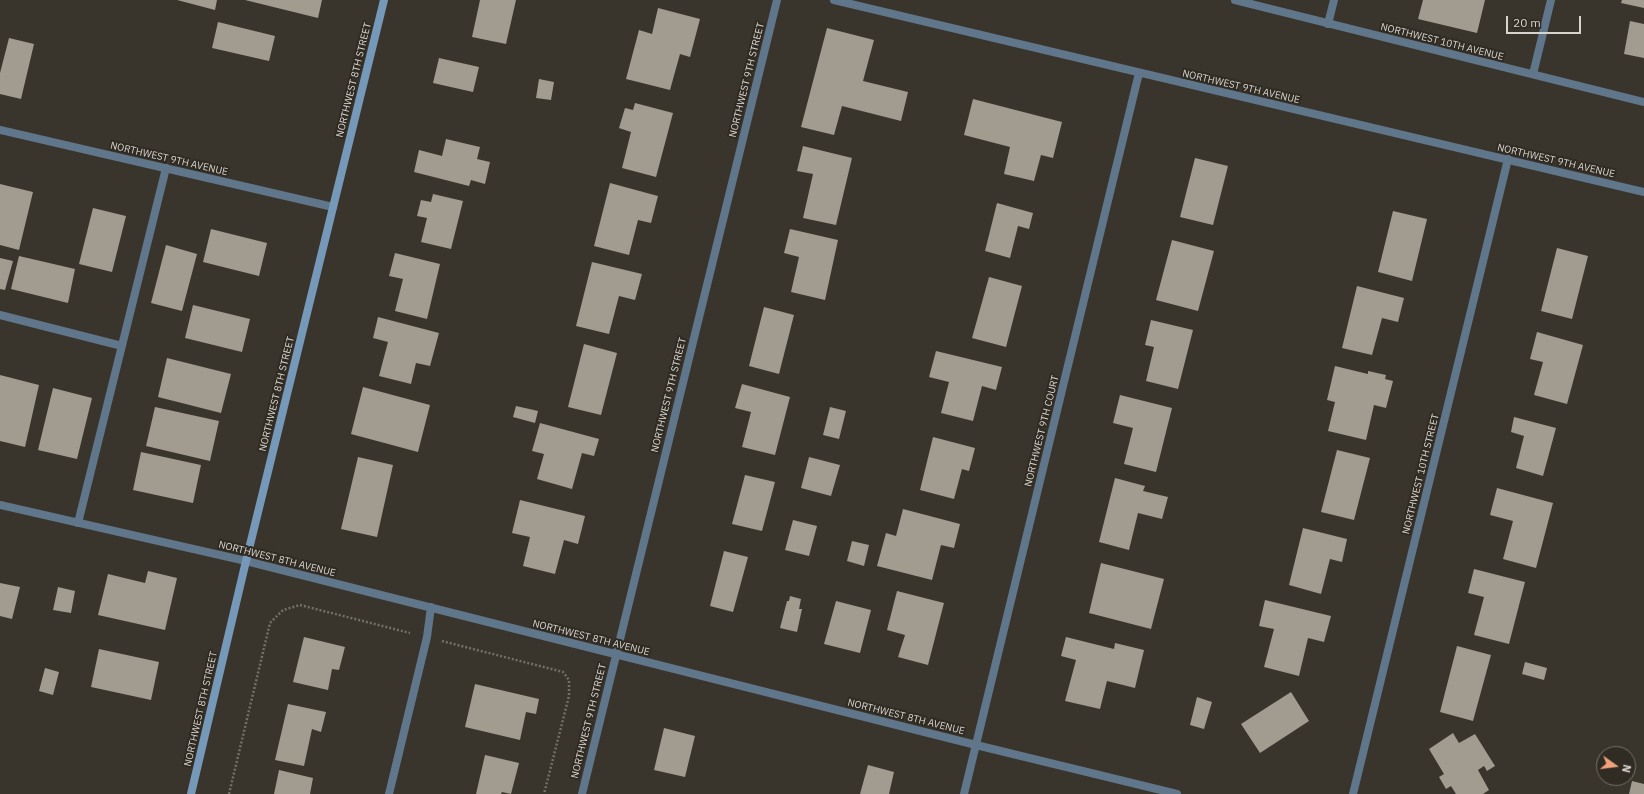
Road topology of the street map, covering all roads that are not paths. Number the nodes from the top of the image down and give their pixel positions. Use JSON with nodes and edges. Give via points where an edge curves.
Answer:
{"nodes":[{"id":1,"x":384,"y":0,"type":"edge"},
{"id":2,"x":776,"y":0,"type":"edge"},
{"id":3,"x":834,"y":0,"type":"edge"},
{"id":4,"x":1235,"y":0,"type":"edge"},
{"id":5,"x":1334,"y":0,"type":"edge"},
{"id":6,"x":1551,"y":0,"type":"edge"},
{"id":7,"x":1328,"y":24,"type":"junction"},
{"id":8,"x":1139,"y":73,"type":"junction"},
{"id":9,"x":1533,"y":74,"type":"junction"},
{"id":10,"x":1644,"y":102,"type":"edge"},
{"id":11,"x":0,"y":130,"type":"edge"},
{"id":12,"x":1508,"y":159,"type":"junction"},
{"id":13,"x":166,"y":168,"type":"junction"},
{"id":14,"x":1644,"y":192,"type":"edge"},
{"id":15,"x":333,"y":207,"type":"junction"},
{"id":16,"x":0,"y":315,"type":"edge"},
{"id":17,"x":122,"y":346,"type":"junction"},
{"id":18,"x":0,"y":505,"type":"edge"},
{"id":19,"x":78,"y":523,"type":"junction"},
{"id":20,"x":246,"y":561,"type":"junction"},
{"id":21,"x":431,"y":607,"type":"junction"},
{"id":22,"x":616,"y":654,"type":"junction"},
{"id":23,"x":976,"y":746,"type":"junction"},
{"id":24,"x":191,"y":794,"type":"edge"},
{"id":25,"x":388,"y":794,"type":"edge"},
{"id":26,"x":582,"y":794,"type":"edge"},
{"id":27,"x":964,"y":794,"type":"edge"},
{"id":28,"x":1177,"y":794,"type":"edge"},
{"id":29,"x":1353,"y":794,"type":"edge"}],
"edges":[{"from":1,"to":15,"type":"street","name":"NORTHWEST 8TH STREET"},
{"from":2,"to":22,"type":"street","name":"NORTHWEST 9TH STREET"},
{"from":3,"to":8,"type":"street","name":"NORTHWEST 9TH AVENUE"},
{"from":4,"to":7,"type":"street","name":"NORTHWEST 10TH AVENUE"},
{"from":5,"to":7,"type":"street"},
{"from":6,"to":9,"type":"street"},
{"from":7,"to":9,"type":"street","name":"NORTHWEST 10TH AVENUE"},
{"from":8,"to":12,"type":"street","name":"NORTHWEST 9TH AVENUE"},
{"from":8,"to":23,"type":"street","name":"NORTHWEST 9TH COURT"},
{"from":9,"to":10,"type":"street","name":"NORTHWEST 10TH AVENUE"},
{"from":11,"to":13,"type":"street","name":"NORTHWEST 9TH AVENUE"},
{"from":12,"to":14,"type":"street","name":"NORTHWEST 9TH AVENUE"},
{"from":12,"to":29,"type":"street","name":"NORTHWEST 10TH STREET"},
{"from":13,"to":15,"type":"street","name":"NORTHWEST 9TH AVENUE"},
{"from":13,"to":17,"type":"street"},
{"from":15,"to":20,"type":"street","name":"NORTHWEST 8TH STREET"},
{"from":16,"to":17,"type":"street"},
{"from":17,"to":19,"type":"street"},
{"from":18,"to":19,"type":"street","name":"NORTHWEST 8TH AVENUE"},
{"from":19,"to":20,"type":"street","name":"NORTHWEST 8TH AVENUE"},
{"from":20,"to":21,"type":"street","name":"NORTHWEST 8TH AVENUE"},
{"from":20,"to":24,"type":"street","name":"NORTHWEST 8TH STREET"},
{"from":21,"to":22,"type":"street","name":"NORTHWEST 8TH AVENUE"},
{"from":21,"to":25,"type":"street","via":[[427,637]]},
{"from":22,"to":23,"type":"street","name":"NORTHWEST 8TH AVENUE"},
{"from":22,"to":26,"type":"street","name":"NORTHWEST 9TH STREET"},
{"from":23,"to":27,"type":"street","name":"NORTHWEST 9TH COURT"},
{"from":23,"to":28,"type":"street","name":"NORTHWEST 8TH AVENUE"}]}
